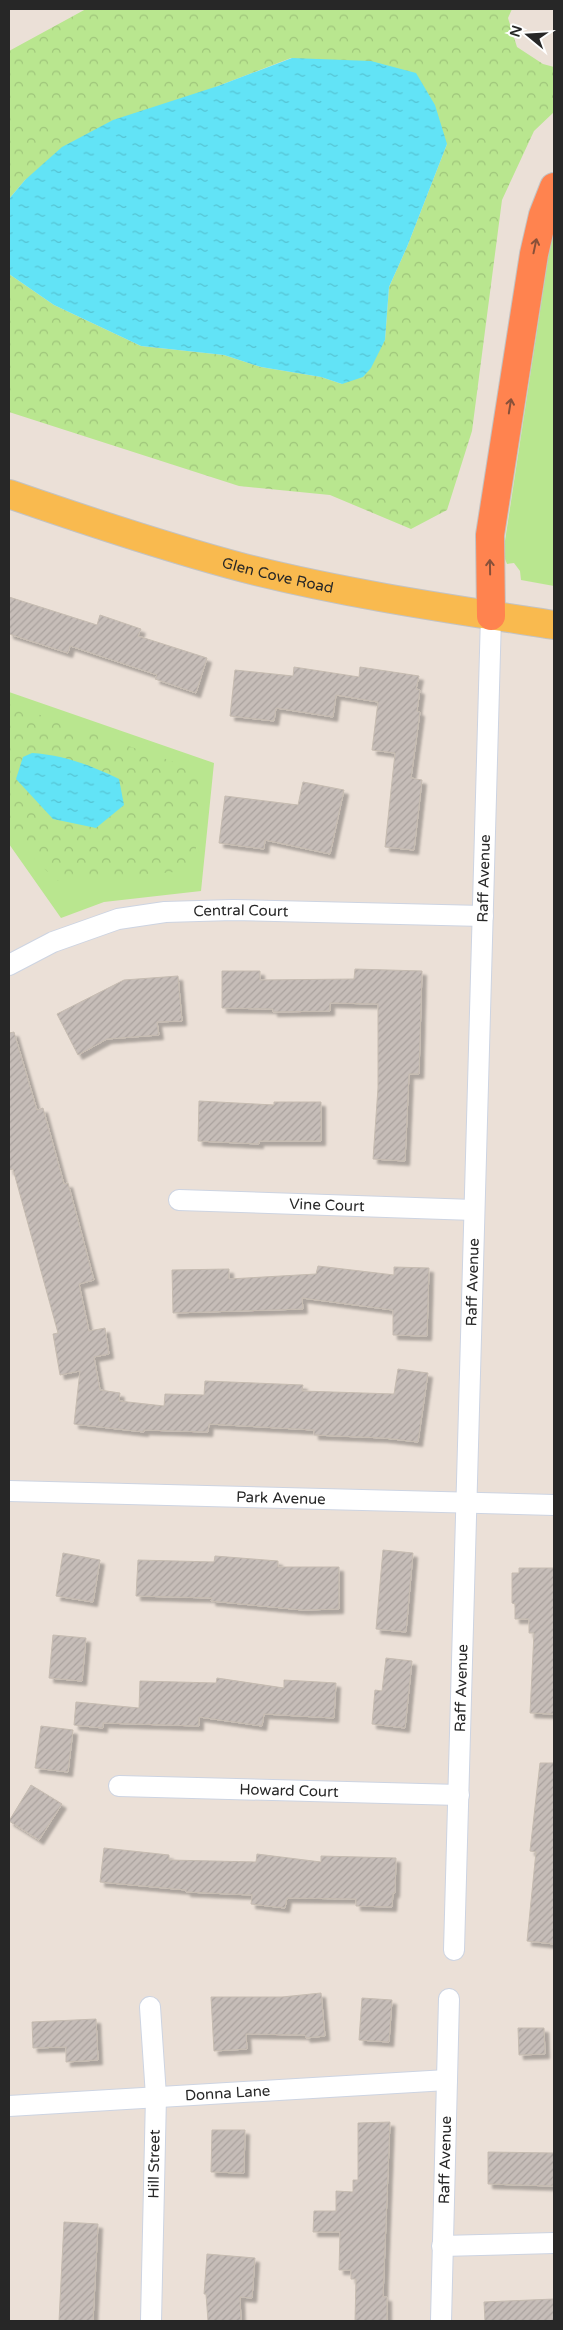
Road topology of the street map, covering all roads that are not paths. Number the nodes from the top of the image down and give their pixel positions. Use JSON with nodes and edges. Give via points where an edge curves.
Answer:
{"nodes":[{"id":1,"x":554,"y":187,"type":"edge"},
{"id":2,"x":9,"y":494,"type":"edge"},
{"id":3,"x":491,"y":616,"type":"junction"},
{"id":4,"x":554,"y":625,"type":"edge"},
{"id":5,"x":483,"y":916,"type":"junction"},
{"id":6,"x":9,"y":965,"type":"edge"},
{"id":7,"x":179,"y":1200,"type":"dead end"},
{"id":8,"x":474,"y":1210,"type":"junction"},
{"id":9,"x":9,"y":1491,"type":"edge"},
{"id":10,"x":467,"y":1503,"type":"junction"},
{"id":11,"x":554,"y":1505,"type":"edge"},
{"id":12,"x":119,"y":1786,"type":"dead end"},
{"id":13,"x":459,"y":1795,"type":"junction"},
{"id":14,"x":454,"y":1950,"type":"dead end"},
{"id":15,"x":449,"y":1999,"type":"dead end"},
{"id":16,"x":150,"y":2008,"type":"dead end"},
{"id":17,"x":447,"y":2080,"type":"junction"},
{"id":18,"x":156,"y":2096,"type":"junction"},
{"id":19,"x":9,"y":2106,"type":"edge"},
{"id":20,"x":554,"y":2243,"type":"edge"},
{"id":21,"x":442,"y":2246,"type":"junction"},
{"id":22,"x":151,"y":2321,"type":"edge"},
{"id":23,"x":441,"y":2321,"type":"edge"}],
"edges":[{"from":3,"to":1,"type":"highway","one_way":true,"via":[[490,535],[534,254],[543,214]]},
{"from":2,"to":3,"type":"main road","name":"Glen Cove Road","via":[[137,537],[245,568]]},
{"from":3,"to":4,"type":"main road","name":"Glen Cove Road"},
{"from":3,"to":5,"type":"street","name":"Raff Avenue"},
{"from":5,"to":6,"type":"street","name":"Central Court","via":[[233,910],[165,912],[118,919],[53,942]]},
{"from":5,"to":8,"type":"street","name":"Raff Avenue"},
{"from":7,"to":8,"type":"street","name":"Vine Court"},
{"from":8,"to":10,"type":"street","name":"Raff Avenue"},
{"from":9,"to":10,"type":"street","name":"Park Avenue"},
{"from":10,"to":11,"type":"street","name":"Park Avenue"},
{"from":10,"to":13,"type":"street","name":"Raff Avenue"},
{"from":12,"to":13,"type":"street","name":"Howard Court"},
{"from":13,"to":14,"type":"street","name":"Raff Avenue"},
{"from":15,"to":17,"type":"street","name":"Raff Avenue"},
{"from":16,"to":18,"type":"street","name":"Hill Street"},
{"from":17,"to":18,"type":"street","name":"Donna Lane"},
{"from":17,"to":21,"type":"street","name":"Raff Avenue"},
{"from":18,"to":19,"type":"street","name":"Donna Lane"},
{"from":18,"to":22,"type":"street","name":"Hill Street"},
{"from":20,"to":21,"type":"street"},
{"from":21,"to":23,"type":"street","name":"Raff Avenue"}]}
